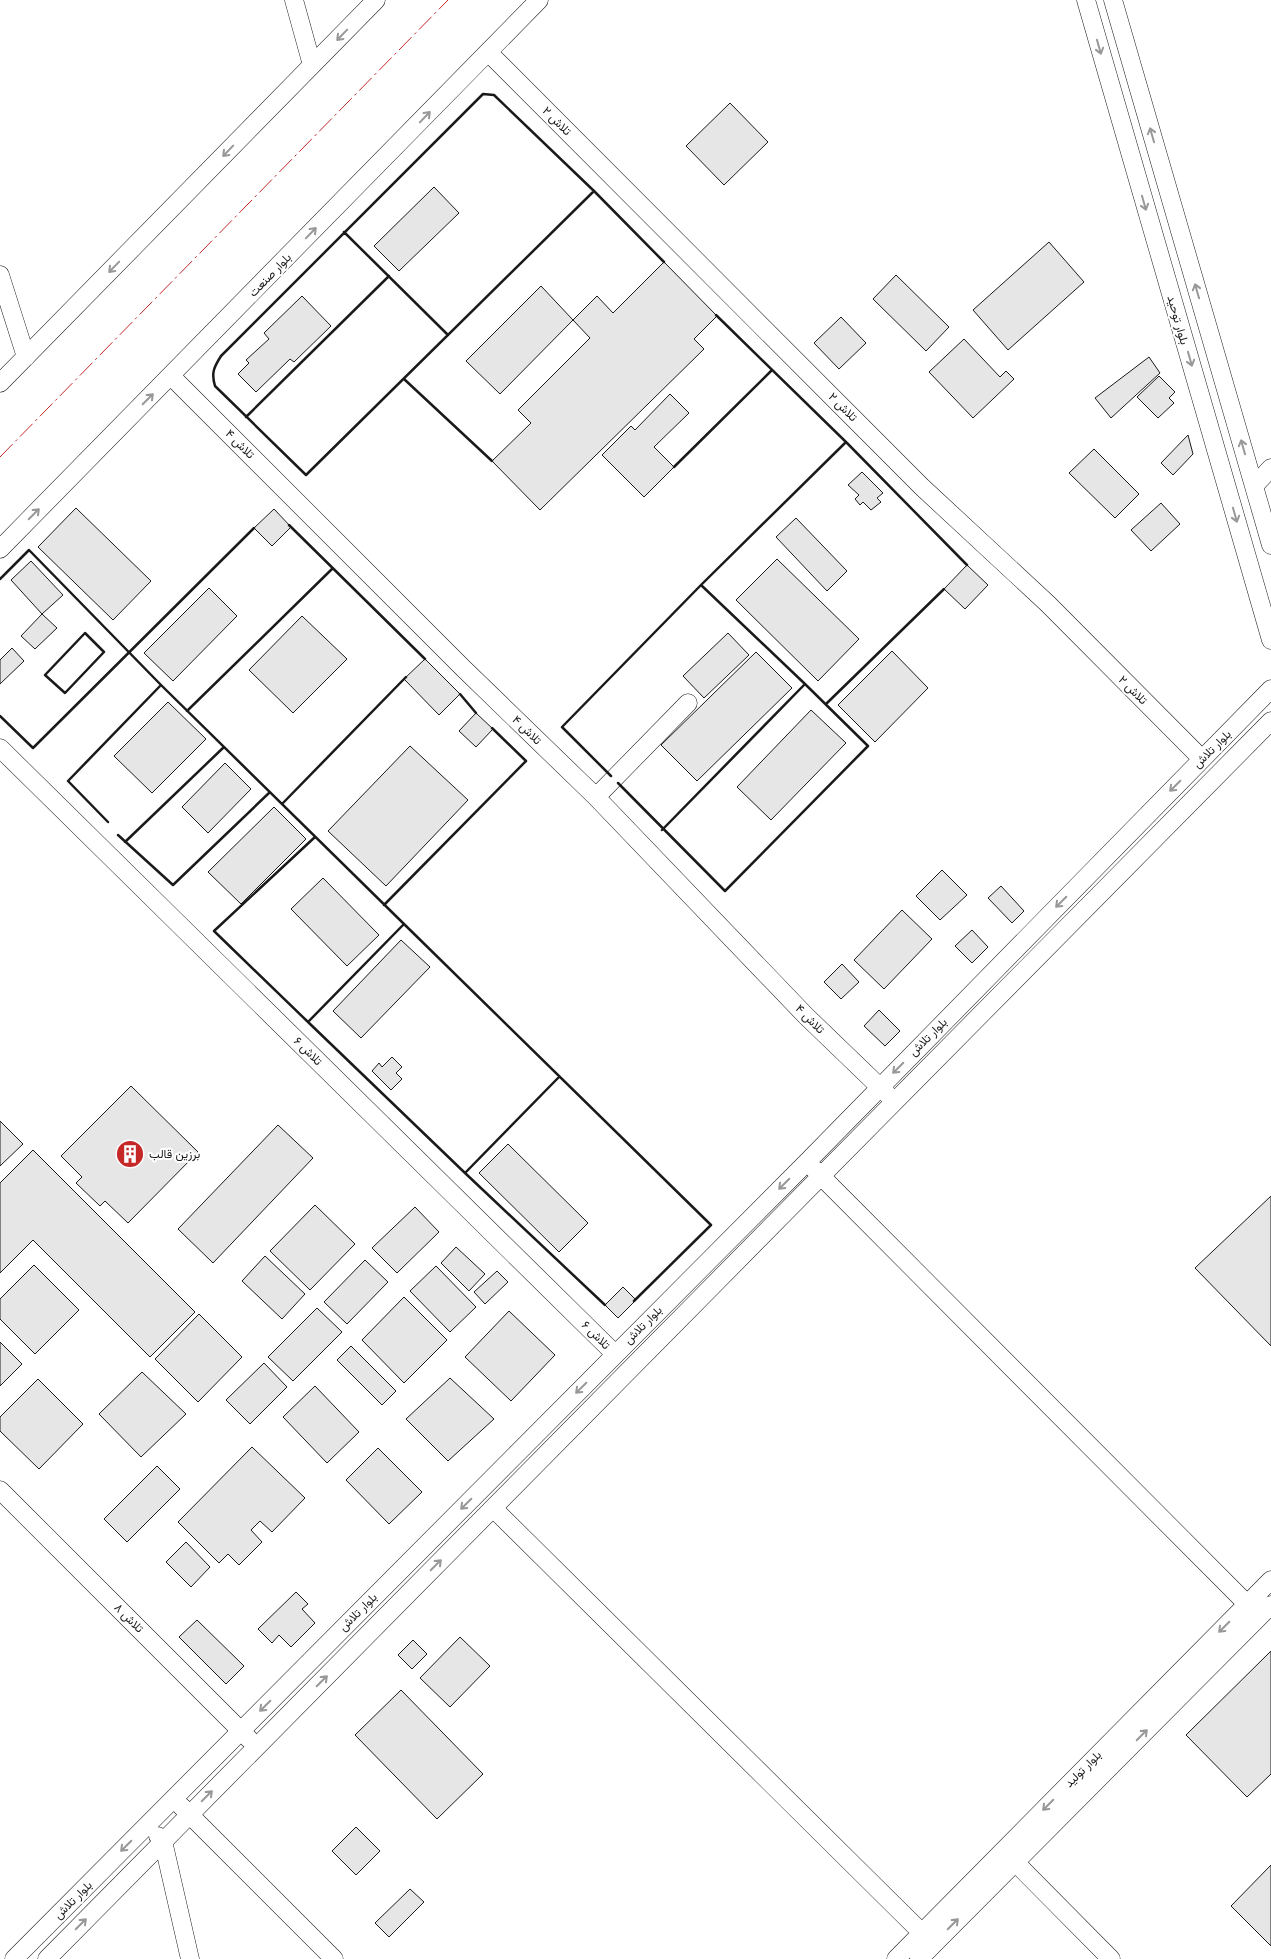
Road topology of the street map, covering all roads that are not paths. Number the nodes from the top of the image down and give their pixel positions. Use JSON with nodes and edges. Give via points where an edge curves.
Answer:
{"nodes":[{"id":1,"x":294,"y":0,"type":"edge"},
{"id":2,"x":376,"y":0,"type":"edge"},
{"id":3,"x":539,"y":0,"type":"edge"},
{"id":4,"x":1086,"y":0,"type":"edge"},
{"id":5,"x":1113,"y":0,"type":"edge"},
{"id":6,"x":488,"y":52,"type":"junction"},
{"id":7,"x":312,"y":65,"type":"junction"},
{"id":8,"x":0,"y":275,"type":"edge"},
{"id":9,"x":26,"y":357,"type":"junction"},
{"id":10,"x":171,"y":376,"type":"junction"},
{"id":11,"x":0,"y":384,"type":"edge"},
{"id":12,"x":1271,"y":468,"type":"edge"},
{"id":13,"x":1254,"y":486,"type":"junction"},
{"id":14,"x":1265,"y":500,"type":"edge"},
{"id":15,"x":1271,"y":544,"type":"edge"},
{"id":16,"x":0,"y":549,"type":"edge"},
{"id":17,"x":1271,"y":640,"type":"edge"},
{"id":18,"x":1271,"y":689,"type":"edge"},
{"id":19,"x":688,"y":703,"type":"dead end"},
{"id":20,"x":1248,"y":713,"type":"junction"},
{"id":21,"x":1267,"y":725,"type":"edge"},
{"id":22,"x":0,"y":748,"type":"edge"},
{"id":23,"x":1202,"y":759,"type":"junction"},
{"id":24,"x":596,"y":797,"type":"junction"},
{"id":25,"x":880,"y":1086,"type":"junction"},
{"id":26,"x":895,"y":1102,"type":"junction"},
{"id":27,"x":806,"y":1162,"type":"junction"},
{"id":28,"x":821,"y":1176,"type":"junction"},
{"id":29,"x":615,"y":1354,"type":"junction"},
{"id":30,"x":0,"y":1490,"type":"edge"},
{"id":31,"x":493,"y":1508,"type":"junction"},
{"id":32,"x":1271,"y":1580,"type":"edge"},
{"id":33,"x":1247,"y":1604,"type":"junction"},
{"id":34,"x":1271,"y":1605,"type":"edge"},
{"id":35,"x":1199,"y":1652,"type":"junction"},
{"id":36,"x":1212,"y":1664,"type":"junction"},
{"id":37,"x":241,"y":1730,"type":"junction"},
{"id":38,"x":257,"y":1746,"type":"junction"},
{"id":39,"x":1113,"y":1751,"type":"junction"},
{"id":40,"x":174,"y":1798,"type":"junction"},
{"id":41,"x":190,"y":1814,"type":"junction"},
{"id":42,"x":147,"y":1825,"type":"junction"},
{"id":43,"x":163,"y":1841,"type":"junction"},
{"id":44,"x":1009,"y":1856,"type":"junction"},
{"id":45,"x":922,"y":1933,"type":"junction"},
{"id":46,"x":14,"y":1959,"type":"edge"},
{"id":47,"x":47,"y":1959,"type":"edge"},
{"id":48,"x":190,"y":1959,"type":"edge"},
{"id":49,"x":334,"y":1959,"type":"edge"},
{"id":50,"x":896,"y":1959,"type":"edge"},
{"id":51,"x":919,"y":1959,"type":"edge"},
{"id":52,"x":1111,"y":1959,"type":"edge"}],
"edges":[{"from":1,"to":7,"type":"street"},
{"from":2,"to":7,"type":"street","one_way":true},
{"from":3,"to":6,"type":"street","name":"بلوار صنعت"},
{"from":4,"to":17,"type":"street","name":"بلوار توحید","one_way":true},
{"from":13,"to":5,"type":"street","one_way":true},
{"from":10,"to":6,"type":"street","name":"بلوار صنعت","one_way":true},
{"from":6,"to":23,"type":"street","name":"تلاش ۲","via":[[915,480],[1048,604]]},
{"from":7,"to":9,"type":"street","one_way":true},
{"from":8,"to":9,"type":"street"},
{"from":9,"to":11,"type":"street"},
{"from":16,"to":10,"type":"street","name":"بلوار صنعت","one_way":true},
{"from":10,"to":24,"type":"street","name":"تلاش ۴"},
{"from":12,"to":13,"type":"street"},
{"from":13,"to":14,"type":"street"},
{"from":14,"to":15,"type":"street"},
{"from":18,"to":20,"type":"street","name":"بلوار تلاش"},
{"from":19,"to":24,"type":"street"},
{"from":20,"to":21,"type":"street"},
{"from":20,"to":23,"type":"street","name":"بلوار تلاش"},
{"from":21,"to":26,"type":"street","name":"بلوار تلاش"},
{"from":22,"to":29,"type":"street","name":"تلاش ۶"},
{"from":23,"to":25,"type":"street","name":"بلوار تلاش","one_way":true},
{"from":24,"to":25,"type":"street","name":"تلاش ۴","via":[[800,1010]]},
{"from":25,"to":26,"type":"street","name":"تلاش ۴"},
{"from":25,"to":27,"type":"street","name":"بلوار تلاش"},
{"from":26,"to":28,"type":"street","name":"بلوار تلاش"},
{"from":27,"to":28,"type":"street"},
{"from":27,"to":29,"type":"street","name":"بلوار تلاش","one_way":true},
{"from":28,"to":31,"type":"street","name":"بلوار تلاش"},
{"from":28,"to":33,"type":"street"},
{"from":29,"to":37,"type":"street","name":"بلوار تلاش","one_way":true},
{"from":30,"to":37,"type":"street","name":"تلاش ۸"},
{"from":38,"to":31,"type":"street","name":"بلوار تلاش","one_way":true},
{"from":31,"to":45,"type":"street"},
{"from":32,"to":33,"type":"street","name":"بلوار تولید"},
{"from":33,"to":35,"type":"street","name":"بلوار تولید","one_way":true},
{"from":34,"to":36,"type":"street","name":"بلوار تولید"},
{"from":35,"to":36,"type":"street"},
{"from":35,"to":39,"type":"street","name":"بلوار تولید"},
{"from":39,"to":36,"type":"street","name":"بلوار تولید","one_way":true},
{"from":37,"to":38,"type":"street","name":"تلاش ۸"},
{"from":37,"to":40,"type":"street","name":"بلوار تلاش"},
{"from":41,"to":38,"type":"street","name":"بلوار تلاش","one_way":true},
{"from":39,"to":44,"type":"street","name":"بلوار تولید"},
{"from":40,"to":41,"type":"street"},
{"from":40,"to":42,"type":"street","name":"بلوار تلاش"},
{"from":41,"to":43,"type":"street","name":"بلوار تلاش"},
{"from":41,"to":49,"type":"street"},
{"from":42,"to":43,"type":"street"},
{"from":42,"to":46,"type":"street","name":"بلوار تلاش","one_way":true},
{"from":47,"to":43,"type":"street","name":"بلوار تلاش","one_way":true},
{"from":43,"to":48,"type":"street"},
{"from":44,"to":45,"type":"street","name":"بلوار تولید"},
{"from":51,"to":44,"type":"street","name":"بلوار تولید","one_way":true},
{"from":44,"to":52,"type":"street"},
{"from":45,"to":50,"type":"street","name":"بلوار تولید"}]}
